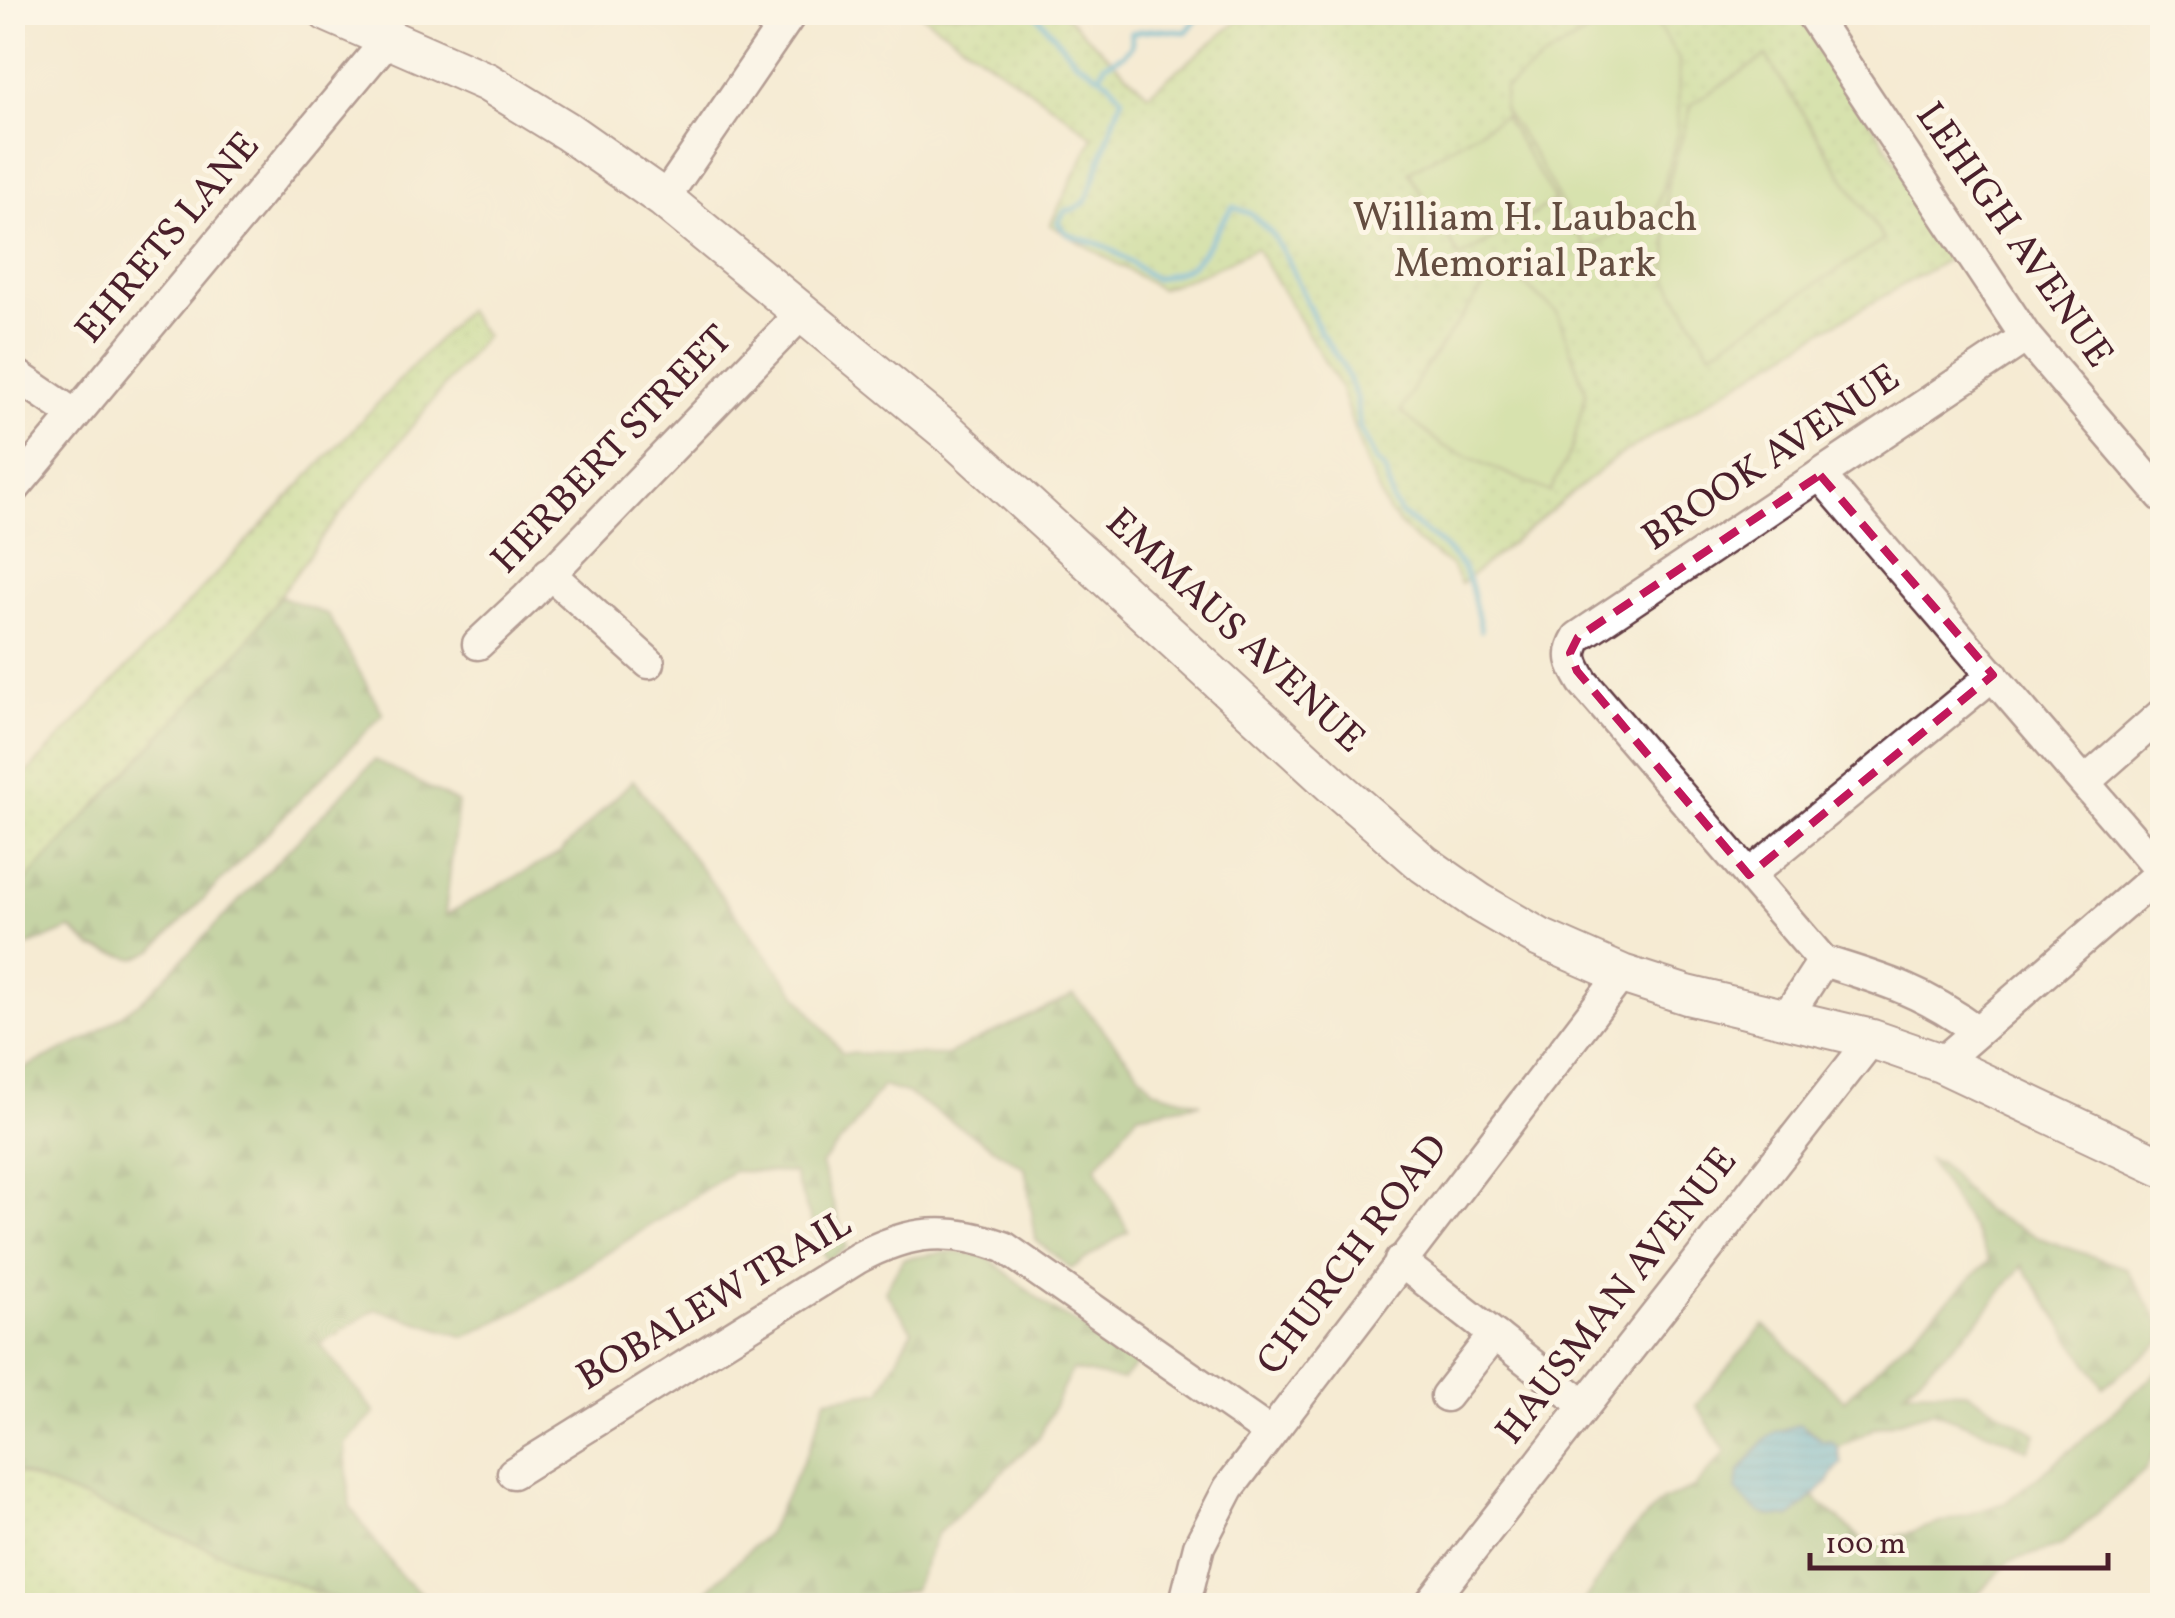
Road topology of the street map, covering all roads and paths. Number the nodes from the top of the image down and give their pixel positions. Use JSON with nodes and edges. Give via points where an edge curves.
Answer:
{"nodes":[{"id":1,"x":327,"y":12,"type":"edge"},
{"id":2,"x":792,"y":12,"type":"edge"},
{"id":3,"x":1810,"y":12,"type":"edge"},
{"id":4,"x":388,"y":39,"type":"junction"},
{"id":5,"x":664,"y":199,"type":"junction"},
{"id":6,"x":803,"y":312,"type":"junction"},
{"id":7,"x":2026,"y":338,"type":"junction"},
{"id":8,"x":12,"y":372,"type":"edge"},
{"id":9,"x":75,"y":416,"type":"junction"},
{"id":10,"x":1820,"y":475,"type":"junction"},
{"id":11,"x":12,"y":491,"type":"edge"},
{"id":12,"x":2162,"y":496,"type":"edge"},
{"id":13,"x":550,"y":573,"type":"junction"},
{"id":14,"x":478,"y":644,"type":"dead end"},
{"id":15,"x":649,"y":663,"type":"dead end"},
{"id":16,"x":1993,"y":675,"type":"junction"},
{"id":17,"x":2162,"y":714,"type":"edge"},
{"id":18,"x":2085,"y":782,"type":"junction"},
{"id":19,"x":2162,"y":872,"type":"edge"},
{"id":20,"x":1750,"y":875,"type":"junction"},
{"id":21,"x":1823,"y":961,"type":"junction"},
{"id":22,"x":1622,"y":974,"type":"junction"},
{"id":23,"x":1786,"y":1018,"type":"junction"},
{"id":24,"x":1977,"y":1032,"type":"junction"},
{"id":25,"x":1872,"y":1039,"type":"junction"},
{"id":26,"x":1941,"y":1063,"type":"junction"},
{"id":27,"x":2162,"y":1166,"type":"edge"},
{"id":28,"x":1400,"y":1261,"type":"junction"},
{"id":29,"x":1498,"y":1337,"type":"junction"},
{"id":30,"x":1446,"y":1396,"type":"dead end"},
{"id":31,"x":1584,"y":1405,"type":"junction"},
{"id":32,"x":1270,"y":1433,"type":"junction"},
{"id":33,"x":513,"y":1473,"type":"dead end"},
{"id":34,"x":1184,"y":1606,"type":"edge"},
{"id":35,"x":1428,"y":1606,"type":"edge"}],
"edges":[{"from":1,"to":4,"type":"main road","name":"EMMAUS AVENUE"},
{"from":2,"to":5,"type":"street"},
{"from":3,"to":7,"type":"street","name":"LEHIGH AVENUE"},
{"from":4,"to":5,"type":"main road","name":"EMMAUS AVENUE","via":[[542,114]]},
{"from":4,"to":9,"type":"street","name":"EHRETS LANE"},
{"from":5,"to":6,"type":"main road","name":"EMMAUS AVENUE"},
{"from":6,"to":13,"type":"street","name":"HERBERT STREET"},
{"from":6,"to":22,"type":"main road","name":"EMMAUS AVENUE","via":[[951,435],[1424,864],[1540,938]]},
{"from":7,"to":10,"type":"street","name":"BROOK AVENUE"},
{"from":7,"to":12,"type":"street","name":"LEHIGH AVENUE"},
{"from":8,"to":9,"type":"street"},
{"from":9,"to":11,"type":"street","name":"EHRETS LANE"},
{"from":10,"to":16,"type":"street"},
{"from":10,"to":20,"type":"street","name":"BROOK AVENUE","via":[[1578,637],[1570,653],[1583,682]]},
{"from":13,"to":14,"type":"street","name":"HERBERT STREET"},
{"from":13,"to":15,"type":"street"},
{"from":16,"to":18,"type":"street"},
{"from":16,"to":20,"type":"street"},
{"from":17,"to":18,"type":"street"},
{"from":18,"to":19,"type":"street"},
{"from":19,"to":24,"type":"street"},
{"from":20,"to":21,"type":"street"},
{"from":21,"to":23,"type":"street"},
{"from":21,"to":24,"type":"street","via":[[1914,992]]},
{"from":22,"to":23,"type":"main road","name":"EMMAUS AVENUE"},
{"from":22,"to":28,"type":"street","name":"CHURCH ROAD"},
{"from":23,"to":25,"type":"main road","name":"EMMAUS AVENUE"},
{"from":24,"to":26,"type":"street"},
{"from":25,"to":26,"type":"main road","name":"EMMAUS AVENUE"},
{"from":25,"to":31,"type":"street","name":"HAUSMAN AVENUE"},
{"from":26,"to":27,"type":"main road","name":"EMMAUS AVENUE"},
{"from":28,"to":29,"type":"street"},
{"from":28,"to":32,"type":"street","name":"CHURCH ROAD"},
{"from":29,"to":30,"type":"street"},
{"from":29,"to":31,"type":"street"},
{"from":31,"to":35,"type":"street","name":"HAUSMAN AVENUE"},
{"from":32,"to":33,"type":"street","name":"BOBALEW TRAIL","via":[[1004,1247],[926,1234],[858,1258]]},
{"from":32,"to":34,"type":"street","name":"CHURCH ROAD","via":[[1216,1510]]}]}
